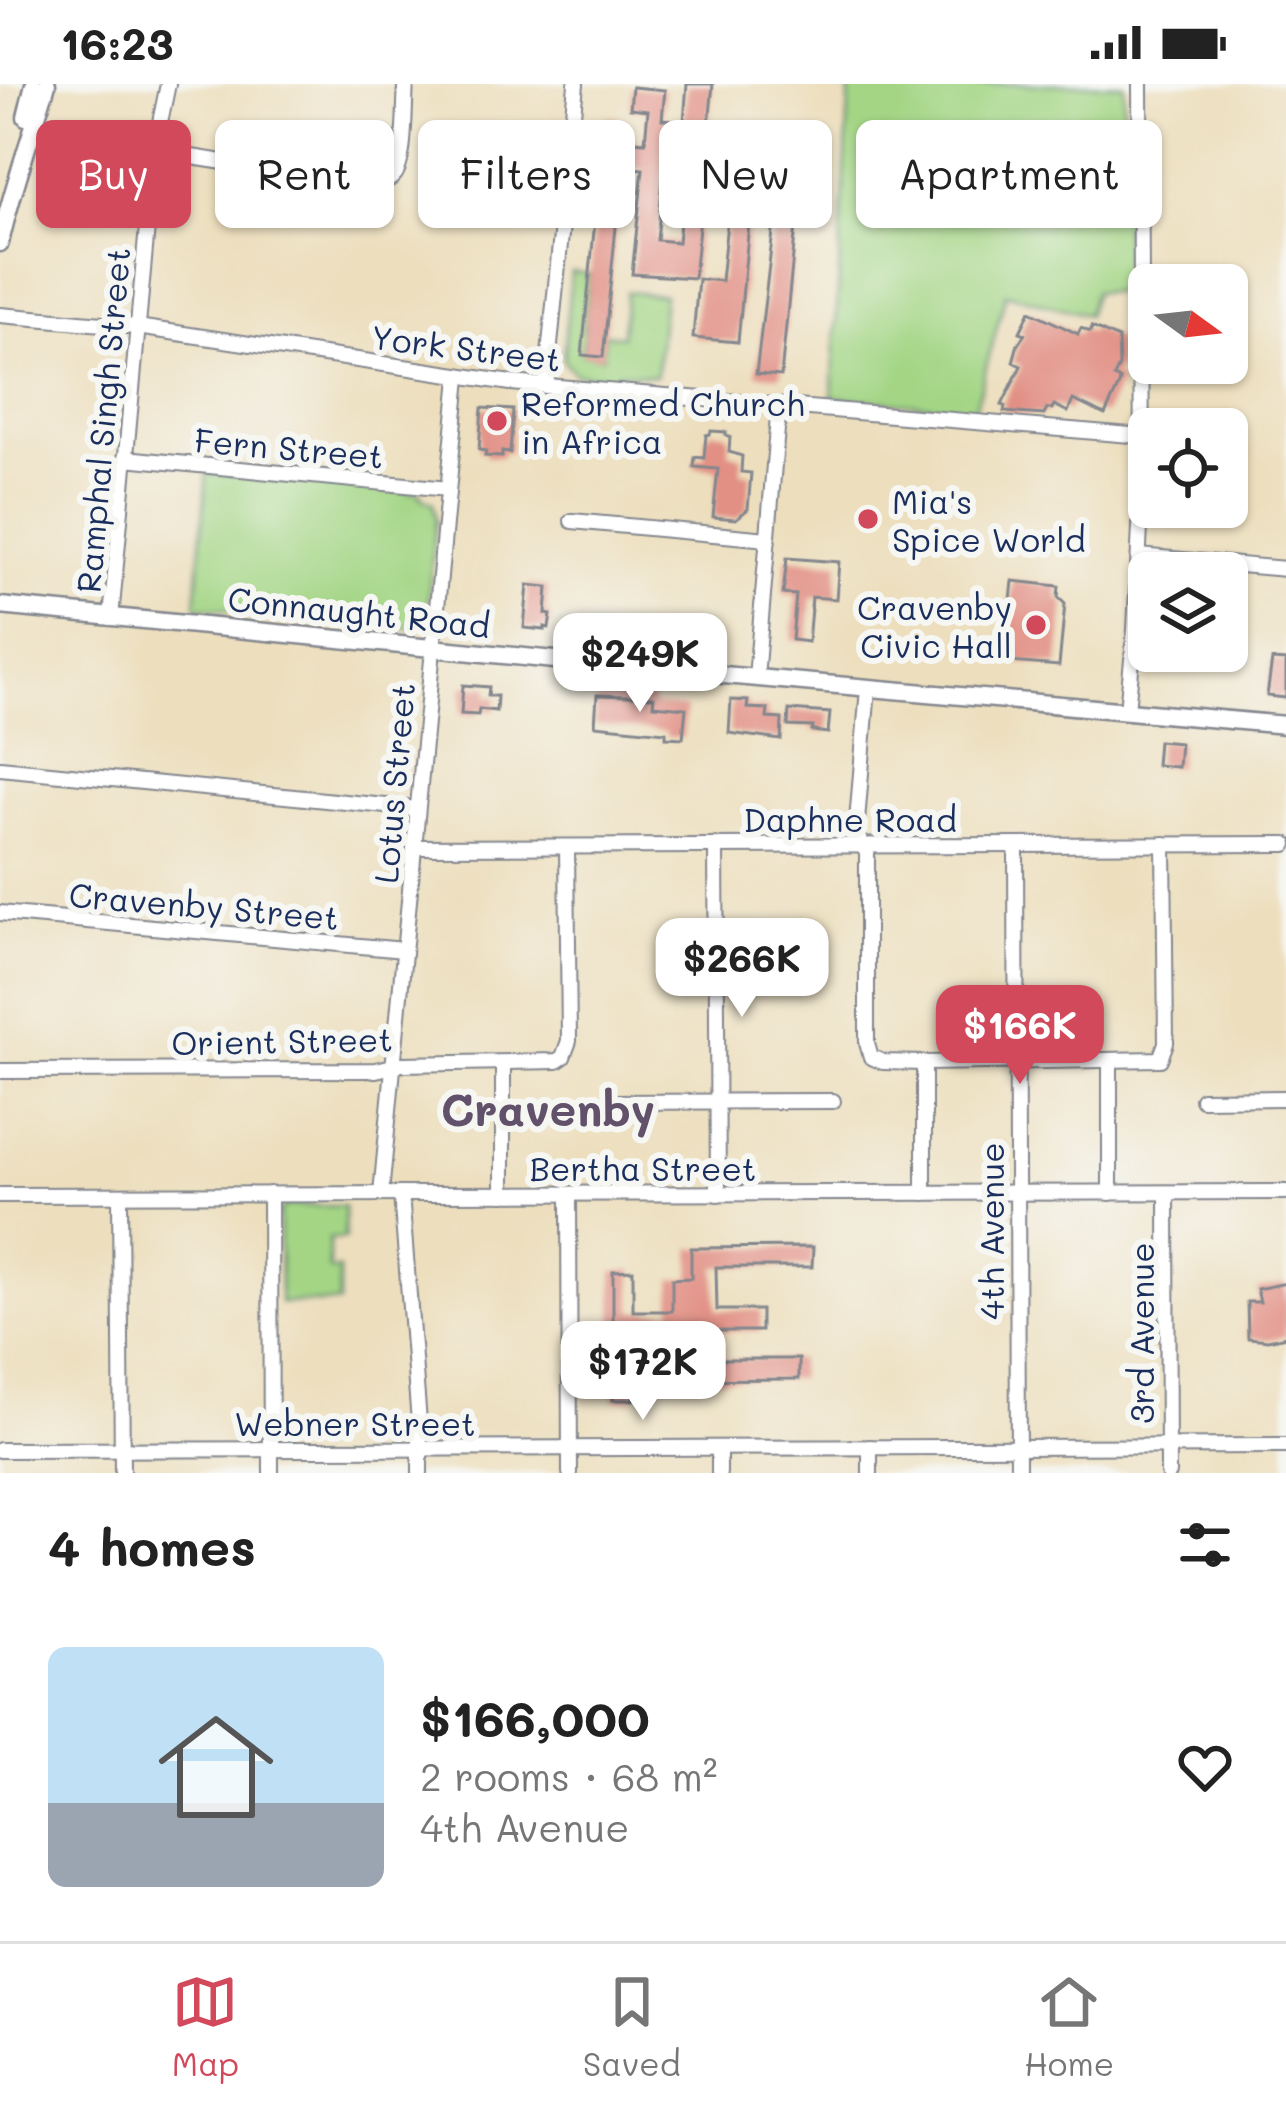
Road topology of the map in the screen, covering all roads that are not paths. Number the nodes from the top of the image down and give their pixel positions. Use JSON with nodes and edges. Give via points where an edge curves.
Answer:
{"nodes":[{"id":1,"x":34,"y":84,"type":"edge"},
{"id":2,"x":46,"y":84,"type":"edge"},
{"id":3,"x":168,"y":84,"type":"edge"},
{"id":4,"x":406,"y":84,"type":"edge"},
{"id":5,"x":576,"y":84,"type":"edge"},
{"id":6,"x":1140,"y":84,"type":"edge"},
{"id":7,"x":160,"y":120,"type":"edge"},
{"id":8,"x":191,"y":157,"type":"edge"},
{"id":9,"x":13,"y":188,"type":"junction"},
{"id":10,"x":147,"y":228,"type":"edge"},
{"id":11,"x":0,"y":243,"type":"edge"},
{"id":12,"x":0,"y":315,"type":"edge"},
{"id":13,"x":137,"y":327,"type":"junction"},
{"id":14,"x":459,"y":377,"type":"junction"},
{"id":15,"x":547,"y":385,"type":"junction"},
{"id":16,"x":779,"y":405,"type":"junction"},
{"id":17,"x":1143,"y":408,"type":"edge"},
{"id":18,"x":1128,"y":435,"type":"edge"},
{"id":19,"x":125,"y":458,"type":"junction"},
{"id":20,"x":448,"y":489,"type":"junction"},
{"id":21,"x":572,"y":521,"type":"dead end"},
{"id":22,"x":768,"y":539,"type":"junction"},
{"id":23,"x":1248,"y":566,"type":"edge"},
{"id":24,"x":1286,"y":569,"type":"edge"},
{"id":25,"x":0,"y":606,"type":"edge"},
{"id":26,"x":111,"y":618,"type":"junction"},
{"id":27,"x":433,"y":648,"type":"junction"},
{"id":28,"x":1134,"y":672,"type":"edge"},
{"id":29,"x":756,"y":678,"type":"junction"},
{"id":30,"x":868,"y":688,"type":"junction"},
{"id":31,"x":1127,"y":710,"type":"junction"},
{"id":32,"x":1286,"y":724,"type":"edge"},
{"id":33,"x":0,"y":768,"type":"edge"},
{"id":34,"x":417,"y":809,"type":"junction"},
{"id":35,"x":1164,"y":844,"type":"junction"},
{"id":36,"x":1286,"y":844,"type":"edge"},
{"id":37,"x":716,"y":845,"type":"junction"},
{"id":38,"x":862,"y":845,"type":"junction"},
{"id":39,"x":1016,"y":845,"type":"junction"},
{"id":40,"x":414,"y":847,"type":"junction"},
{"id":41,"x":567,"y":847,"type":"junction"},
{"id":42,"x":0,"y":913,"type":"edge"},
{"id":43,"x":404,"y":950,"type":"junction"},
{"id":44,"x":1017,"y":1062,"type":"junction"},
{"id":45,"x":1110,"y":1062,"type":"junction"},
{"id":46,"x":924,"y":1063,"type":"junction"},
{"id":47,"x":502,"y":1064,"type":"junction"},
{"id":48,"x":393,"y":1067,"type":"junction"},
{"id":49,"x":0,"y":1071,"type":"edge"},
{"id":50,"x":1286,"y":1098,"type":"edge"},
{"id":51,"x":1202,"y":1099,"type":"dead end"},
{"id":52,"x":718,"y":1101,"type":"junction"},
{"id":53,"x":833,"y":1101,"type":"dead end"},
{"id":54,"x":604,"y":1102,"type":"dead end"},
{"id":55,"x":1167,"y":1192,"type":"junction"},
{"id":56,"x":1286,"y":1192,"type":"edge"},
{"id":57,"x":924,"y":1193,"type":"junction"},
{"id":58,"x":1016,"y":1193,"type":"junction"},
{"id":59,"x":1110,"y":1193,"type":"junction"},
{"id":60,"x":270,"y":1194,"type":"junction"},
{"id":61,"x":381,"y":1194,"type":"junction"},
{"id":62,"x":401,"y":1194,"type":"junction"},
{"id":63,"x":569,"y":1194,"type":"junction"},
{"id":64,"x":718,"y":1194,"type":"junction"},
{"id":65,"x":0,"y":1195,"type":"edge"},
{"id":66,"x":503,"y":1195,"type":"junction"},
{"id":67,"x":120,"y":1196,"type":"junction"},
{"id":68,"x":1286,"y":1446,"type":"edge"},
{"id":69,"x":870,"y":1447,"type":"junction"},
{"id":70,"x":1018,"y":1447,"type":"junction"},
{"id":71,"x":1168,"y":1447,"type":"junction"},
{"id":72,"x":420,"y":1448,"type":"junction"},
{"id":73,"x":570,"y":1448,"type":"junction"},
{"id":74,"x":719,"y":1448,"type":"junction"},
{"id":75,"x":122,"y":1449,"type":"junction"},
{"id":76,"x":271,"y":1449,"type":"junction"},
{"id":77,"x":0,"y":1450,"type":"edge"},
{"id":78,"x":122,"y":1473,"type":"edge"},
{"id":79,"x":271,"y":1473,"type":"edge"},
{"id":80,"x":420,"y":1473,"type":"edge"},
{"id":81,"x":570,"y":1473,"type":"edge"},
{"id":82,"x":719,"y":1473,"type":"edge"},
{"id":83,"x":870,"y":1473,"type":"edge"},
{"id":84,"x":1018,"y":1473,"type":"edge"},
{"id":85,"x":1168,"y":1473,"type":"edge"}],
"edges":[{"from":1,"to":9,"type":"street"},
{"from":2,"to":9,"type":"street"},
{"from":3,"to":7,"type":"street","name":"Ramphal Singh Street"},
{"from":4,"to":8,"type":"street","via":[[400,158],[385,182]]},
{"from":5,"to":15,"type":"street"},
{"from":6,"to":17,"type":"street"},
{"from":9,"to":11,"type":"street"},
{"from":10,"to":13,"type":"street","name":"Ramphal Singh Street"},
{"from":12,"to":13,"type":"street","name":"York Street"},
{"from":13,"to":14,"type":"street","name":"York Street"},
{"from":13,"to":19,"type":"street","name":"Ramphal Singh Street"},
{"from":14,"to":15,"type":"street","name":"York Street"},
{"from":14,"to":20,"type":"street","name":"Lotus Street"},
{"from":15,"to":16,"type":"street","name":"York Street"},
{"from":16,"to":18,"type":"street","name":"York Street"},
{"from":16,"to":22,"type":"street"},
{"from":19,"to":20,"type":"street","name":"Fern Street"},
{"from":19,"to":26,"type":"street","name":"Ramphal Singh Street"},
{"from":20,"to":27,"type":"street","name":"Lotus Street"},
{"from":21,"to":22,"type":"street"},
{"from":22,"to":29,"type":"street"},
{"from":23,"to":24,"type":"street"},
{"from":25,"to":26,"type":"street","name":"Connaught Road"},
{"from":26,"to":27,"type":"street","name":"Connaught Road"},
{"from":27,"to":29,"type":"street","name":"Connaught Road"},
{"from":27,"to":34,"type":"street","name":"Lotus Street"},
{"from":28,"to":31,"type":"street"},
{"from":29,"to":30,"type":"street","name":"Connaught Road"},
{"from":30,"to":31,"type":"street","name":"Connaught Road"},
{"from":30,"to":38,"type":"street","via":[[856,834]]},
{"from":31,"to":32,"type":"street","name":"Connaught Road"},
{"from":33,"to":34,"type":"street"},
{"from":34,"to":40,"type":"street","name":"Lotus Street"},
{"from":35,"to":36,"type":"street","name":"Daphne Road"},
{"from":35,"to":39,"type":"street","name":"Daphne Road"},
{"from":35,"to":45,"type":"street","via":[[1163,1056]]},
{"from":37,"to":38,"type":"street","name":"Daphne Road"},
{"from":37,"to":41,"type":"street","name":"Daphne Road"},
{"from":37,"to":52,"type":"street"},
{"from":38,"to":39,"type":"street","name":"Daphne Road"},
{"from":38,"to":46,"type":"street","via":[[867,1043],[883,1063]]},
{"from":39,"to":44,"type":"street","name":"4th Avenue"},
{"from":40,"to":41,"type":"street","name":"Daphne Road"},
{"from":40,"to":43,"type":"street","name":"Lotus Street"},
{"from":41,"to":47,"type":"street","name":"Orient Street","via":[[569,1041],[563,1058],[549,1063]]},
{"from":42,"to":43,"type":"street","name":"Cravenby Street"},
{"from":43,"to":48,"type":"street","name":"Lotus Street"},
{"from":44,"to":45,"type":"street"},
{"from":44,"to":46,"type":"street"},
{"from":44,"to":58,"type":"street","name":"4th Avenue"},
{"from":45,"to":59,"type":"street"},
{"from":46,"to":57,"type":"street"},
{"from":47,"to":48,"type":"street","name":"Orient Street"},
{"from":47,"to":66,"type":"street"},
{"from":48,"to":49,"type":"street","name":"Orient Street"},
{"from":48,"to":61,"type":"street","name":"Lotus Street"},
{"from":50,"to":51,"type":"street"},
{"from":52,"to":53,"type":"street"},
{"from":52,"to":54,"type":"street"},
{"from":52,"to":64,"type":"street"},
{"from":55,"to":56,"type":"street","name":"Bertha Street"},
{"from":55,"to":59,"type":"street","name":"Bertha Street"},
{"from":55,"to":71,"type":"street","name":"3rd Avenue"},
{"from":57,"to":58,"type":"street","name":"Bertha Street"},
{"from":57,"to":64,"type":"street","name":"Bertha Street"},
{"from":58,"to":59,"type":"street","name":"Bertha Street"},
{"from":58,"to":70,"type":"street","name":"4th Avenue"},
{"from":60,"to":61,"type":"street","name":"Bertha Street"},
{"from":60,"to":67,"type":"street","name":"Bertha Street"},
{"from":60,"to":76,"type":"street"},
{"from":61,"to":62,"type":"street","name":"Bertha Street"},
{"from":62,"to":66,"type":"street","name":"Bertha Street"},
{"from":62,"to":72,"type":"street"},
{"from":63,"to":64,"type":"street","name":"Bertha Street"},
{"from":63,"to":66,"type":"street","name":"Bertha Street"},
{"from":63,"to":73,"type":"street"},
{"from":65,"to":67,"type":"street","name":"Bertha Street"},
{"from":67,"to":75,"type":"street"},
{"from":68,"to":71,"type":"street","name":"Webner Street"},
{"from":69,"to":70,"type":"street","name":"Webner Street"},
{"from":69,"to":74,"type":"street","name":"Webner Street"},
{"from":69,"to":83,"type":"street"},
{"from":70,"to":71,"type":"street","name":"Webner Street"},
{"from":70,"to":84,"type":"street","name":"4th Avenue"},
{"from":71,"to":85,"type":"street","name":"3rd Avenue"},
{"from":72,"to":73,"type":"street","name":"Webner Street"},
{"from":72,"to":76,"type":"street","name":"Webner Street"},
{"from":72,"to":80,"type":"street"},
{"from":73,"to":74,"type":"street","name":"Webner Street"},
{"from":73,"to":81,"type":"street"},
{"from":74,"to":82,"type":"street"},
{"from":75,"to":76,"type":"street","name":"Webner Street"},
{"from":75,"to":77,"type":"street","name":"Webner Street"},
{"from":75,"to":78,"type":"street"},
{"from":76,"to":79,"type":"street"}]}
